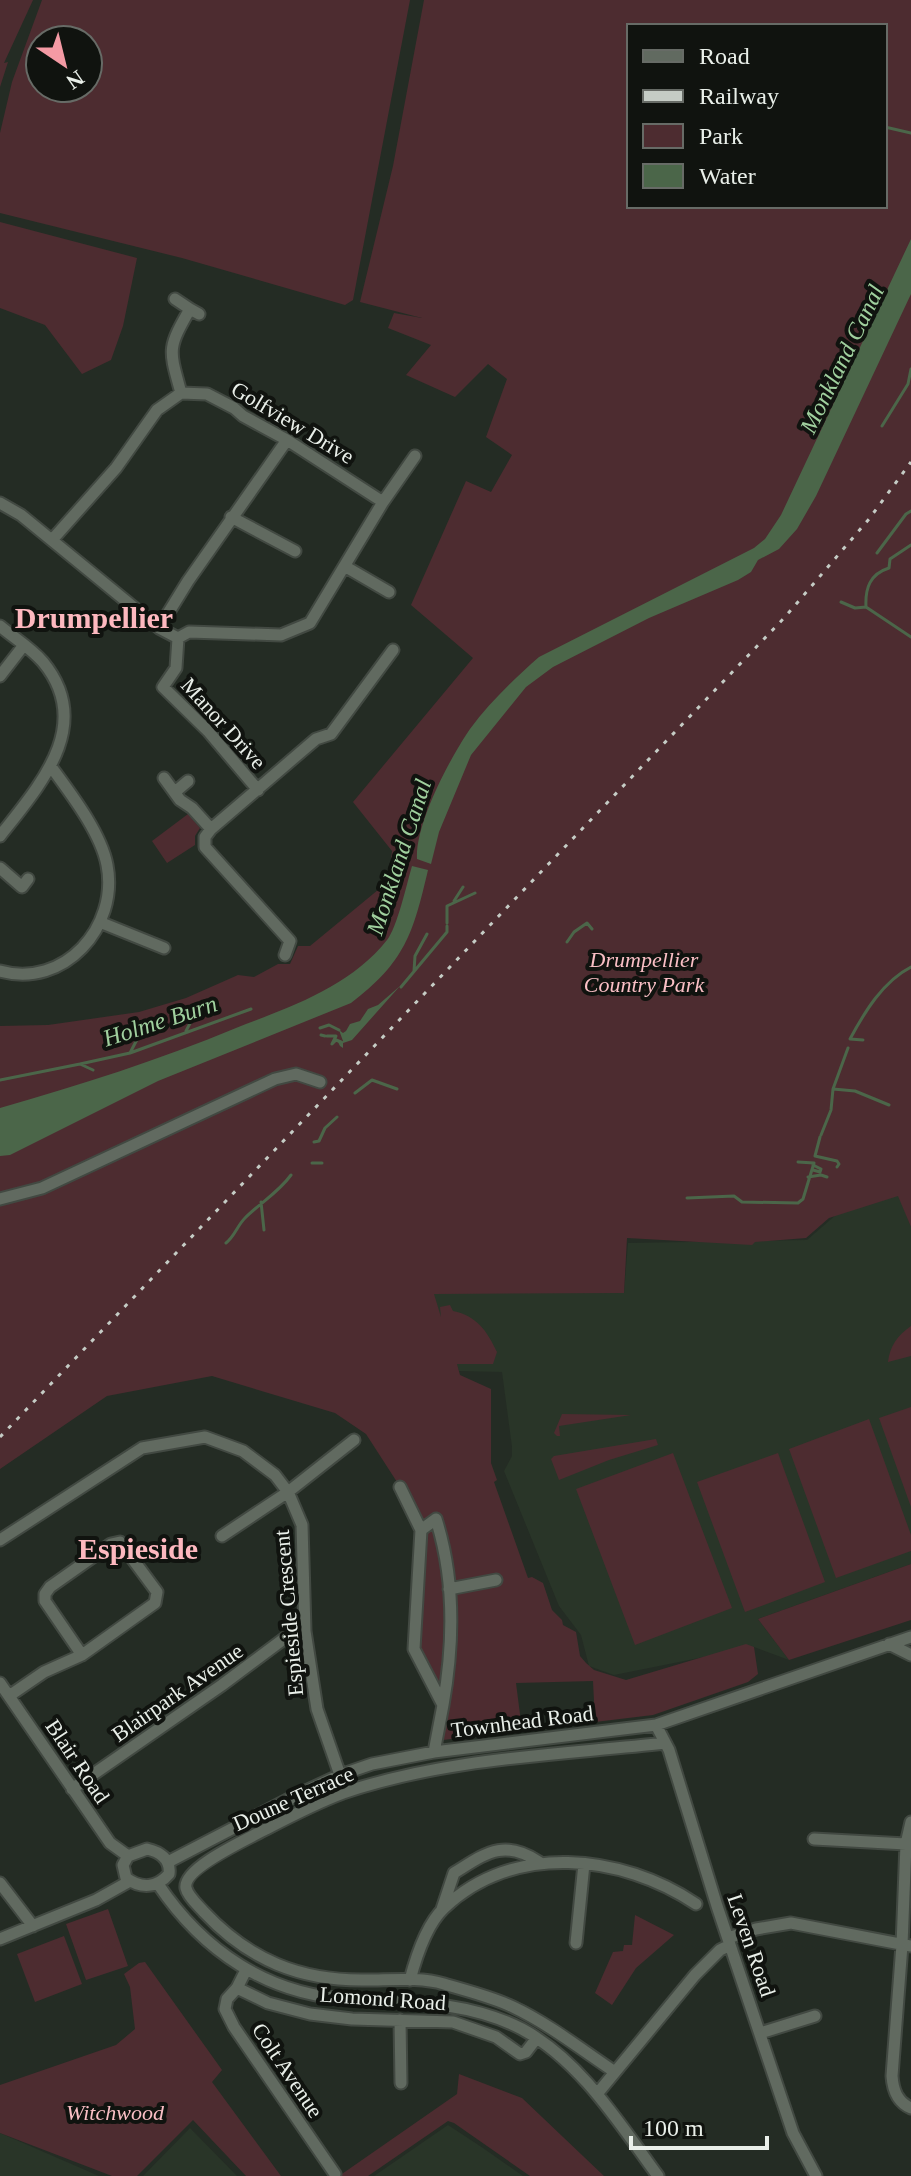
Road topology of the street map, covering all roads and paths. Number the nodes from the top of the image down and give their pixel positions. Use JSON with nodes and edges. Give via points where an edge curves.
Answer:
{"nodes":[{"id":1,"x":175,"y":299,"type":"dead end"},
{"id":2,"x":181,"y":393,"type":"junction"},
{"id":3,"x":287,"y":440,"type":"junction"},
{"id":4,"x":415,"y":456,"type":"dead end"},
{"id":5,"x":383,"y":502,"type":"junction"},
{"id":6,"x":0,"y":503,"type":"edge"},
{"id":7,"x":231,"y":517,"type":"junction"},
{"id":8,"x":52,"y":540,"type":"junction"},
{"id":9,"x":295,"y":551,"type":"dead end"},
{"id":10,"x":346,"y":567,"type":"junction"},
{"id":11,"x":389,"y":592,"type":"dead end"},
{"id":12,"x":0,"y":626,"type":"edge"},
{"id":13,"x":159,"y":628,"type":"junction"},
{"id":14,"x":178,"y":638,"type":"junction"},
{"id":15,"x":24,"y":645,"type":"junction"},
{"id":16,"x":393,"y":650,"type":"dead end"},
{"id":17,"x":0,"y":676,"type":"edge"},
{"id":18,"x":52,"y":768,"type":"junction"},
{"id":19,"x":164,"y":778,"type":"dead end"},
{"id":20,"x":188,"y":781,"type":"dead end"},
{"id":21,"x":258,"y":790,"type":"junction"},
{"id":22,"x":175,"y":792,"type":"junction"},
{"id":23,"x":211,"y":829,"type":"junction"},
{"id":24,"x":0,"y":836,"type":"edge"},
{"id":25,"x":0,"y":868,"type":"edge"},
{"id":26,"x":23,"y":887,"type":"dead end"},
{"id":27,"x":102,"y":923,"type":"junction"},
{"id":28,"x":164,"y":948,"type":"dead end"},
{"id":29,"x":285,"y":955,"type":"dead end"},
{"id":30,"x":0,"y":971,"type":"edge"},
{"id":31,"x":320,"y":1082,"type":"dead end"},
{"id":32,"x":0,"y":1199,"type":"edge"},
{"id":33,"x":354,"y":1440,"type":"dead end"},
{"id":34,"x":400,"y":1487,"type":"dead end"},
{"id":35,"x":288,"y":1492,"type":"junction"},
{"id":36,"x":421,"y":1530,"type":"junction"},
{"id":37,"x":222,"y":1536,"type":"dead end"},
{"id":38,"x":0,"y":1540,"type":"edge"},
{"id":39,"x":496,"y":1580,"type":"dead end"},
{"id":40,"x":449,"y":1589,"type":"junction"},
{"id":41,"x":305,"y":1631,"type":"junction"},
{"id":42,"x":911,"y":1637,"type":"edge"},
{"id":43,"x":889,"y":1644,"type":"junction"},
{"id":44,"x":82,"y":1655,"type":"junction"},
{"id":45,"x":911,"y":1655,"type":"edge"},
{"id":46,"x":0,"y":1683,"type":"edge"},
{"id":47,"x":9,"y":1696,"type":"junction"},
{"id":48,"x":443,"y":1705,"type":"junction"},
{"id":49,"x":656,"y":1725,"type":"junction"},
{"id":50,"x":665,"y":1743,"type":"junction"},
{"id":51,"x":434,"y":1752,"type":"junction"},
{"id":52,"x":418,"y":1756,"type":"junction"},
{"id":53,"x":422,"y":1772,"type":"junction"},
{"id":54,"x":340,"y":1775,"type":"junction"},
{"id":55,"x":72,"y":1789,"type":"junction"},
{"id":56,"x":911,"y":1822,"type":"edge"},
{"id":57,"x":814,"y":1839,"type":"dead end"},
{"id":58,"x":906,"y":1844,"type":"junction"},
{"id":59,"x":128,"y":1856,"type":"junction"},
{"id":60,"x":168,"y":1862,"type":"junction"},
{"id":61,"x":539,"y":1862,"type":"junction"},
{"id":62,"x":584,"y":1864,"type":"junction"},
{"id":63,"x":188,"y":1876,"type":"joint"},
{"id":64,"x":130,"y":1881,"type":"junction"},
{"id":65,"x":0,"y":1883,"type":"edge"},
{"id":66,"x":158,"y":1884,"type":"junction"},
{"id":67,"x":696,"y":1904,"type":"dead end"},
{"id":68,"x":442,"y":1910,"type":"junction"},
{"id":69,"x":33,"y":1926,"type":"junction"},
{"id":70,"x":0,"y":1939,"type":"edge"},
{"id":71,"x":576,"y":1943,"type":"dead end"},
{"id":72,"x":726,"y":1944,"type":"junction"},
{"id":73,"x":907,"y":1946,"type":"edge"},
{"id":74,"x":246,"y":1970,"type":"junction"},
{"id":75,"x":349,"y":1980,"type":"junction"},
{"id":76,"x":410,"y":1980,"type":"junction"},
{"id":77,"x":237,"y":1988,"type":"junction"},
{"id":78,"x":348,"y":1999,"type":"junction"},
{"id":79,"x":815,"y":2016,"type":"dead end"},
{"id":80,"x":400,"y":2020,"type":"junction"},
{"id":81,"x":760,"y":2033,"type":"junction"},
{"id":82,"x":536,"y":2039,"type":"junction"},
{"id":83,"x":615,"y":2072,"type":"junction"},
{"id":84,"x":401,"y":2083,"type":"dead end"},
{"id":85,"x":597,"y":2094,"type":"junction"},
{"id":86,"x":911,"y":2108,"type":"edge"},
{"id":87,"x":335,"y":2174,"type":"dead end"},
{"id":88,"x":658,"y":2176,"type":"edge"},
{"id":89,"x":816,"y":2176,"type":"edge"}],
"edges":[{"from":1,"to":2,"type":"street","via":[[195,311],[172,340]]},
{"from":2,"to":3,"type":"street","name":"Golfview Drive","via":[[207,394]]},
{"from":2,"to":8,"type":"street","via":[[157,410],[116,468]]},
{"from":3,"to":5,"type":"street","name":"Golfview Drive"},
{"from":3,"to":7,"type":"street"},
{"from":4,"to":5,"type":"street"},
{"from":5,"to":10,"type":"street"},
{"from":6,"to":8,"type":"street"},
{"from":7,"to":9,"type":"street"},
{"from":7,"to":13,"type":"street"},
{"from":8,"to":13,"type":"street"},
{"from":10,"to":11,"type":"street"},
{"from":10,"to":14,"type":"street","via":[[302,628],[281,635],[189,632]]},
{"from":12,"to":15,"type":"street"},
{"from":13,"to":14,"type":"street"},
{"from":14,"to":21,"type":"street","name":"Manor Drive","via":[[176,668],[163,687]]},
{"from":15,"to":17,"type":"street"},
{"from":15,"to":18,"type":"street","via":[[57,683],[65,706]]},
{"from":16,"to":21,"type":"street","via":[[331,734],[316,739]]},
{"from":18,"to":24,"type":"street"},
{"from":18,"to":27,"type":"street","via":[[84,815],[107,863]]},
{"from":19,"to":22,"type":"street"},
{"from":20,"to":22,"type":"street"},
{"from":21,"to":23,"type":"street"},
{"from":22,"to":23,"type":"street"},
{"from":23,"to":29,"type":"street","via":[[205,847],[290,941]]},
{"from":25,"to":26,"type":"street"},
{"from":27,"to":28,"type":"street"},
{"from":27,"to":30,"type":"street","via":[[83,949],[50,970],[19,975]]},
{"from":31,"to":32,"type":"street","via":[[296,1074],[275,1079],[42,1188]]},
{"from":33,"to":35,"type":"street"},
{"from":34,"to":36,"type":"street"},
{"from":35,"to":37,"type":"street"},
{"from":35,"to":38,"type":"street","name":"Espieside Crescent","via":[[243,1451],[205,1437],[142,1448]]},
{"from":35,"to":41,"type":"street","name":"Espieside Crescent","via":[[302,1525]]},
{"from":36,"to":40,"type":"street","via":[[436,1519]]},
{"from":36,"to":48,"type":"street","via":[[414,1649]]},
{"from":39,"to":40,"type":"street"},
{"from":40,"to":48,"type":"street","via":[[452,1634]]},
{"from":41,"to":54,"type":"street","name":"Espieside Crescent","via":[[317,1709]]},
{"from":41,"to":55,"type":"street","name":"Blairpark Avenue","via":[[293,1632]]},
{"from":42,"to":43,"type":"street","name":"Townhead Road"},
{"from":43,"to":45,"type":"street"},
{"from":43,"to":49,"type":"street","name":"Townhead Road"},
{"from":44,"to":44,"type":"street","via":[[157,1600],[157,1592],[120,1542],[45,1594]]},
{"from":44,"to":47,"type":"street"},
{"from":46,"to":47,"type":"street","name":"Blair Road"},
{"from":47,"to":55,"type":"street","name":"Blair Road"},
{"from":48,"to":51,"type":"street"},
{"from":49,"to":50,"type":"street","name":"Leven Road"},
{"from":49,"to":51,"type":"street","name":"Townhead Road"},
{"from":50,"to":53,"type":"street","name":"Doune Terrace"},
{"from":50,"to":72,"type":"street","name":"Leven Road"},
{"from":51,"to":52,"type":"street","name":"Townhead Road"},
{"from":52,"to":53,"type":"street"},
{"from":52,"to":54,"type":"street","name":"Townhead Road"},
{"from":53,"to":63,"type":"street","name":"Doune Terrace","via":[[330,1799],[222,1852]]},
{"from":54,"to":60,"type":"street","name":"Townhead Road"},
{"from":55,"to":59,"type":"street","name":"Blair Road","via":[[110,1843]]},
{"from":56,"to":58,"type":"street"},
{"from":57,"to":58,"type":"street"},
{"from":58,"to":73,"type":"street"},
{"from":59,"to":60,"type":"street","via":[[147,1849]]},
{"from":59,"to":64,"type":"street","via":[[123,1869]]},
{"from":60,"to":66,"type":"street","via":[[169,1874]]},
{"from":61,"to":62,"type":"street"},
{"from":61,"to":68,"type":"street","via":[[478,1884]]},
{"from":61,"to":68,"type":"street","via":[[494,1850],[454,1873]]},
{"from":62,"to":67,"type":"street","via":[[635,1873],[671,1886]]},
{"from":62,"to":71,"type":"street"},
{"from":63,"to":75,"type":"street","name":"Lomond Road","via":[[186,1888],[195,1902],[254,1954],[302,1973]]},
{"from":64,"to":66,"type":"street"},
{"from":64,"to":69,"type":"street"},
{"from":65,"to":69,"type":"street"},
{"from":66,"to":74,"type":"street","name":"Lomond Road","via":[[199,1933]]},
{"from":68,"to":76,"type":"street"},
{"from":69,"to":70,"type":"street"},
{"from":72,"to":73,"type":"street","via":[[756,1929],[791,1923]]},
{"from":72,"to":81,"type":"street","name":"Leven Road"},
{"from":72,"to":83,"type":"street"},
{"from":73,"to":86,"type":"street","via":[[892,2076],[896,2094]]},
{"from":74,"to":77,"type":"street"},
{"from":74,"to":78,"type":"street","name":"Lomond Road","via":[[281,1987]]},
{"from":75,"to":76,"type":"street","name":"Lomond Road"},
{"from":75,"to":78,"type":"street","name":"Lomond Road"},
{"from":76,"to":83,"type":"street","name":"Lomond Road","via":[[439,1983],[512,2006]]},
{"from":77,"to":80,"type":"street","name":"Lomond Road","via":[[310,2014]]},
{"from":77,"to":87,"type":"street","name":"Colt Avenue","via":[[225,2009],[234,2027]]},
{"from":78,"to":82,"type":"street","name":"Lomond Road","via":[[454,2006],[503,2021]]},
{"from":79,"to":81,"type":"street"},
{"from":80,"to":82,"type":"street","name":"Lomond Road","via":[[453,2022],[496,2037],[520,2054]]},
{"from":80,"to":84,"type":"street"},
{"from":81,"to":89,"type":"street","name":"Leven Road","via":[[793,2133]]},
{"from":82,"to":85,"type":"street","name":"Lomond Road"},
{"from":83,"to":85,"type":"street"},
{"from":85,"to":88,"type":"street","name":"Lomond Road"}]}
